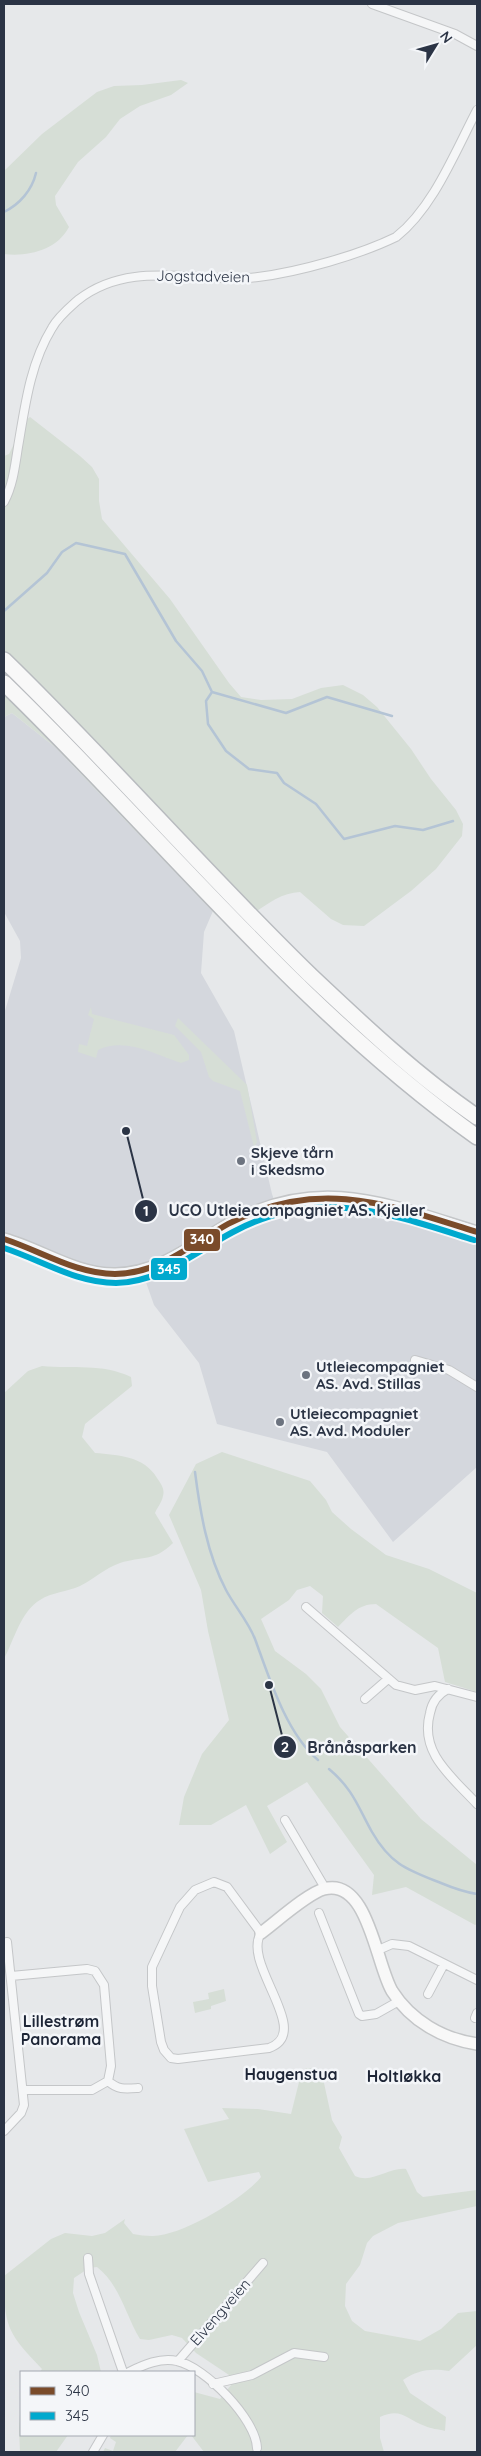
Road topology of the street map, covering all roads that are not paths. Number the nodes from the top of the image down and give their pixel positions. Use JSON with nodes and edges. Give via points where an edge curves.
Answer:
{"nodes":[{"id":1,"x":372,"y":4,"type":"edge"},
{"id":2,"x":477,"y":46,"type":"edge"},
{"id":3,"x":477,"y":110,"type":"edge"},
{"id":4,"x":4,"y":502,"type":"edge"},
{"id":5,"x":4,"y":660,"type":"edge"},
{"id":6,"x":6,"y":686,"type":"edge"},
{"id":7,"x":477,"y":1118,"type":"edge"},
{"id":8,"x":477,"y":1137,"type":"edge"},
{"id":9,"x":477,"y":1232,"type":"edge"},
{"id":10,"x":4,"y":1239,"type":"edge"},
{"id":11,"x":415,"y":1360,"type":"dead end"},
{"id":12,"x":477,"y":1388,"type":"edge"},
{"id":13,"x":306,"y":1608,"type":"dead end"},
{"id":14,"x":388,"y":1679,"type":"junction"},
{"id":15,"x":448,"y":1689,"type":"junction"},
{"id":16,"x":477,"y":1698,"type":"edge"},
{"id":17,"x":365,"y":1699,"type":"dead end"},
{"id":18,"x":477,"y":1804,"type":"edge"},
{"id":19,"x":285,"y":1820,"type":"dead end"},
{"id":20,"x":325,"y":1888,"type":"junction"},
{"id":21,"x":320,"y":1913,"type":"dead end"},
{"id":22,"x":261,"y":1933,"type":"junction"},
{"id":23,"x":7,"y":1942,"type":"dead end"},
{"id":24,"x":376,"y":1951,"type":"junction"},
{"id":25,"x":444,"y":1964,"type":"junction"},
{"id":26,"x":11,"y":1976,"type":"junction"},
{"id":27,"x":477,"y":1980,"type":"edge"},
{"id":28,"x":428,"y":1994,"type":"dead end"},
{"id":29,"x":399,"y":2001,"type":"junction"},
{"id":30,"x":477,"y":2044,"type":"edge"},
{"id":31,"x":108,"y":2081,"type":"junction"},
{"id":32,"x":138,"y":2088,"type":"dead end"},
{"id":33,"x":23,"y":2090,"type":"junction"},
{"id":34,"x":4,"y":2130,"type":"edge"},
{"id":35,"x":88,"y":2258,"type":"dead end"},
{"id":36,"x":264,"y":2263,"type":"dead end"},
{"id":37,"x":324,"y":2357,"type":"dead end"},
{"id":38,"x":178,"y":2361,"type":"junction"},
{"id":39,"x":123,"y":2371,"type":"edge"},
{"id":40,"x":131,"y":2371,"type":"edge"},
{"id":41,"x":193,"y":2371,"type":"edge"},
{"id":42,"x":195,"y":2372,"type":"edge"},
{"id":43,"x":213,"y":2384,"type":"junction"},
{"id":44,"x":102,"y":2436,"type":"edge"},
{"id":45,"x":257,"y":2448,"type":"dead end"},
{"id":46,"x":93,"y":2452,"type":"edge"}],
"edges":[{"from":1,"to":2,"type":"street","via":[[455,34]]},
{"from":3,"to":4,"type":"street","name":"Jogstadveien","via":[[427,203],[408,228],[396,237],[277,274],[233,278],[154,274],[121,279],[86,294],[70,307],[53,326],[33,368],[13,476]]},
{"from":5,"to":7,"type":"highway","via":[[297,962],[414,1069]]},
{"from":6,"to":8,"type":"highway","via":[[322,1008],[406,1083]]},
{"from":9,"to":10,"type":"main road","via":[[367,1201],[323,1196],[265,1207],[229,1224],[170,1260],[145,1270],[126,1273],[87,1270]]},
{"from":11,"to":12,"type":"street","via":[[449,1370]]},
{"from":13,"to":14,"type":"street"},
{"from":14,"to":15,"type":"street","via":[[405,1689],[435,1686]]},
{"from":14,"to":17,"type":"street"},
{"from":15,"to":16,"type":"street"},
{"from":15,"to":18,"type":"street","via":[[441,1692],[430,1709],[428,1742],[438,1763]]},
{"from":19,"to":20,"type":"street"},
{"from":20,"to":22,"type":"main road"},
{"from":20,"to":24,"type":"main road","via":[[342,1890],[357,1901]]},
{"from":21,"to":29,"type":"street","via":[[359,2014],[376,2014]]},
{"from":22,"to":22,"type":"street","via":[[221,1884],[214,1882],[200,1887],[180,1906],[151,1974],[161,2042],[171,2058],[269,2048],[282,2041],[284,2022],[257,1954]]},
{"from":23,"to":26,"type":"street"},
{"from":24,"to":25,"type":"street","via":[[398,1944],[409,1946]]},
{"from":24,"to":29,"type":"main road","via":[[387,1982]]},
{"from":25,"to":27,"type":"street"},
{"from":25,"to":28,"type":"street"},
{"from":26,"to":31,"type":"street","via":[[95,1971],[104,1985],[111,2066]]},
{"from":26,"to":33,"type":"street"},
{"from":29,"to":30,"type":"main road","via":[[431,2029],[446,2037]]},
{"from":31,"to":32,"type":"street","via":[[122,2089]]},
{"from":31,"to":33,"type":"street","via":[[92,2090]]},
{"from":33,"to":34,"type":"street","via":[[21,2113]]},
{"from":35,"to":39,"type":"street","via":[[89,2274]]},
{"from":36,"to":38,"type":"street","name":"Elvengveien"},
{"from":37,"to":43,"type":"street","via":[[294,2353],[252,2375]]},
{"from":38,"to":40,"type":"street","via":[[153,2362]]},
{"from":38,"to":41,"type":"street","name":"Elvengveien"},
{"from":42,"to":43,"type":"street","name":"Elvengveien"},
{"from":43,"to":45,"type":"street","name":"Elvengveien","via":[[240,2412],[257,2440]]},
{"from":44,"to":46,"type":"street"}]}
